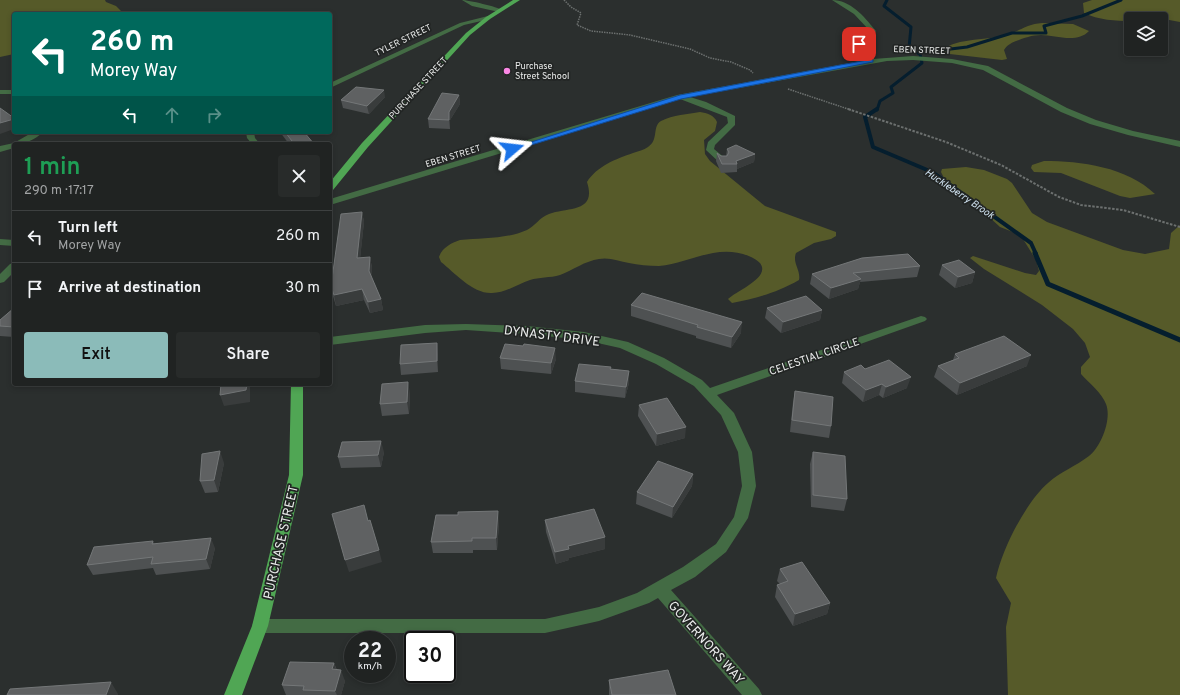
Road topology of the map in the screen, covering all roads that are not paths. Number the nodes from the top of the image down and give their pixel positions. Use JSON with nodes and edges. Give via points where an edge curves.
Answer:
{"nodes":[{"id":1,"x":465,"y":0,"type":"edge"},
{"id":2,"x":517,"y":0,"type":"edge"},
{"id":3,"x":835,"y":0,"type":"edge"},
{"id":4,"x":499,"y":10,"type":"junction"},
{"id":5,"x":488,"y":18,"type":"junction"},
{"id":6,"x":871,"y":61,"type":"junction"},
{"id":7,"x":332,"y":85,"type":"edge"},
{"id":8,"x":0,"y":92,"type":"edge"},
{"id":9,"x":12,"y":92,"type":"edge"},
{"id":10,"x":680,"y":97,"type":"junction"},
{"id":11,"x":36,"y":134,"type":"edge"},
{"id":12,"x":21,"y":142,"type":"edge"},
{"id":13,"x":1180,"y":144,"type":"edge"},
{"id":14,"x":12,"y":146,"type":"edge"},
{"id":15,"x":0,"y":149,"type":"edge"},
{"id":16,"x":723,"y":161,"type":"edge"},
{"id":17,"x":332,"y":185,"type":"edge"},
{"id":18,"x":332,"y":201,"type":"edge"},
{"id":19,"x":0,"y":242,"type":"edge"},
{"id":20,"x":12,"y":243,"type":"edge"},
{"id":21,"x":12,"y":268,"type":"edge"},
{"id":22,"x":0,"y":280,"type":"edge"},
{"id":23,"x":921,"y":319,"type":"dead end"},
{"id":24,"x":332,"y":341,"type":"edge"},
{"id":25,"x":297,"y":386,"type":"edge"},
{"id":26,"x":708,"y":393,"type":"junction"},
{"id":27,"x":660,"y":589,"type":"junction"},
{"id":28,"x":260,"y":626,"type":"junction"},
{"id":29,"x":233,"y":695,"type":"edge"},
{"id":30,"x":753,"y":695,"type":"edge"}],
"edges":[{"from":1,"to":4,"type":"street","via":[[474,5]]},
{"from":2,"to":4,"type":"main road","name":"PURCHASE STREET"},
{"from":3,"to":6,"type":"street","via":[[857,13],[873,31],[858,48]]},
{"from":4,"to":5,"type":"main road","name":"PURCHASE STREET"},
{"from":5,"to":7,"type":"street","name":"TYLER STREET","via":[[462,24]]},
{"from":5,"to":17,"type":"main road","name":"PURCHASE STREET","via":[[468,34],[364,145]]},
{"from":6,"to":10,"type":"street","name":"EBEN STREET"},
{"from":6,"to":13,"type":"street","name":"EBEN STREET","via":[[930,59],[985,68],[1045,101],[1087,120]]},
{"from":8,"to":9,"type":"street"},
{"from":10,"to":16,"type":"street","via":[[731,116],[732,123],[711,144],[710,150]]},
{"from":10,"to":18,"type":"street","name":"EBEN STREET"},
{"from":11,"to":12,"type":"street"},
{"from":14,"to":15,"type":"street"},
{"from":19,"to":20,"type":"street"},
{"from":21,"to":22,"type":"street"},
{"from":23,"to":26,"type":"street","name":"CELESTIAL CIRCLE"},
{"from":24,"to":26,"type":"street","name":"DYNASTY DRIVE","via":[[425,329],[466,327],[584,336],[624,345],[660,360],[698,383]]},
{"from":25,"to":28,"type":"main road","name":"PURCHASE STREET","via":[[296,475]]},
{"from":26,"to":27,"type":"street","name":"DYNASTY DRIVE","via":[[727,413],[745,452],[749,486],[741,518],[721,548],[689,572]]},
{"from":27,"to":28,"type":"street","name":"DYNASTY DRIVE","via":[[599,614],[545,626]]},
{"from":27,"to":30,"type":"street","name":"GOVERNORS WAY"},
{"from":28,"to":29,"type":"main road","name":"PURCHASE STREET"}]}
